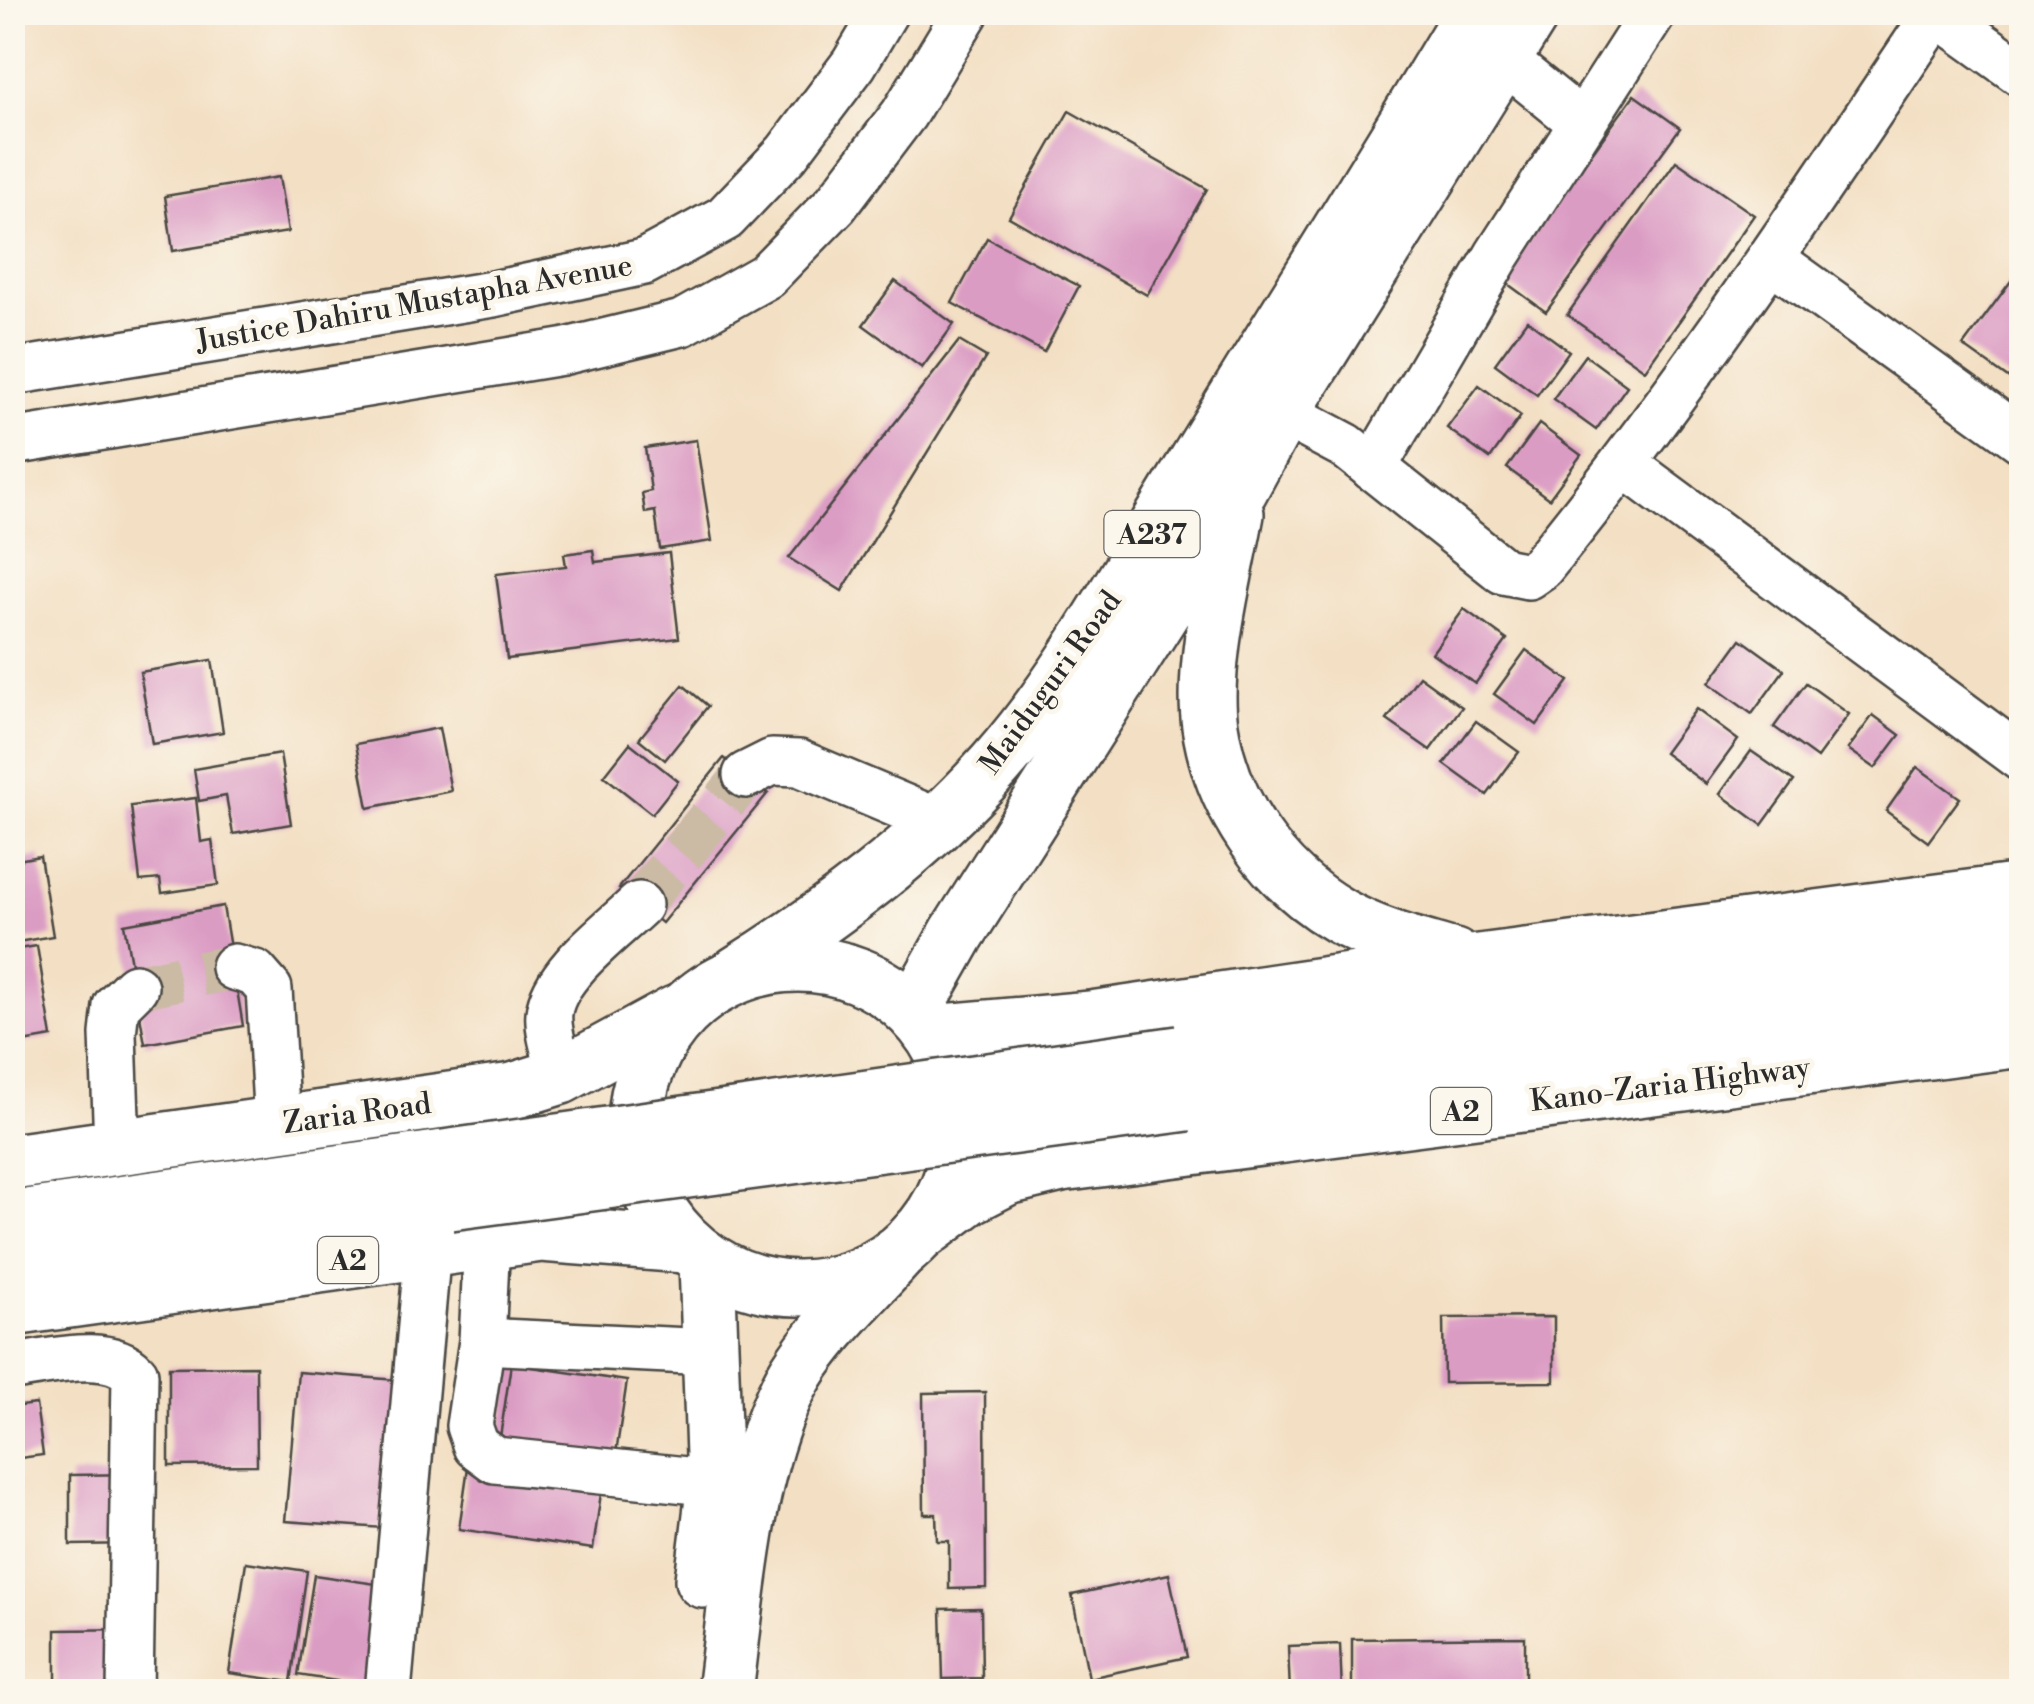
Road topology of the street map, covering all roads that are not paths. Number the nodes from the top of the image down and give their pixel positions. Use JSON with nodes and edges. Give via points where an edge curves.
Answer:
{"nodes":[{"id":1,"x":886,"y":12,"type":"edge"},
{"id":2,"x":966,"y":12,"type":"edge"},
{"id":3,"x":1474,"y":12,"type":"edge"},
{"id":4,"x":1532,"y":12,"type":"edge"},
{"id":5,"x":1654,"y":12,"type":"edge"},
{"id":6,"x":1937,"y":12,"type":"edge"},
{"id":7,"x":1504,"y":59,"type":"junction"},
{"id":8,"x":2022,"y":74,"type":"edge"},
{"id":9,"x":1582,"y":122,"type":"junction"},
{"id":10,"x":725,"y":218,"type":"junction"},
{"id":11,"x":1771,"y":259,"type":"junction"},
{"id":12,"x":766,"y":276,"type":"junction"},
{"id":13,"x":12,"y":372,"type":"edge"},
{"id":14,"x":1282,"y":412,"type":"junction"},
{"id":15,"x":2022,"y":440,"type":"edge"},
{"id":16,"x":12,"y":442,"type":"edge"},
{"id":17,"x":1625,"y":465,"type":"junction"},
{"id":18,"x":1373,"y":468,"type":"junction"},
{"id":19,"x":1240,"y":489,"type":"junction"},
{"id":20,"x":2022,"y":758,"type":"edge"},
{"id":21,"x":746,"y":776,"type":"tunnel mouth"},
{"id":22,"x":939,"y":822,"type":"junction"},
{"id":23,"x":2022,"y":891,"type":"edge"},
{"id":24,"x":640,"y":905,"type":"tunnel mouth"},
{"id":25,"x":2022,"y":942,"type":"edge"},
{"id":26,"x":1472,"y":963,"type":"junction"},
{"id":27,"x":234,"y":967,"type":"dead end"},
{"id":28,"x":738,"y":974,"type":"junction"},
{"id":29,"x":136,"y":987,"type":"dead end"},
{"id":30,"x":2022,"y":996,"type":"edge"},
{"id":31,"x":684,"y":1010,"type":"junction"},
{"id":32,"x":923,"y":1022,"type":"junction"},
{"id":33,"x":2022,"y":1039,"type":"edge"},
{"id":34,"x":560,"y":1076,"type":"junction"},
{"id":35,"x":1183,"y":1078,"type":"junction"},
{"id":36,"x":277,"y":1124,"type":"junction"},
{"id":37,"x":117,"y":1146,"type":"junction"},
{"id":38,"x":12,"y":1162,"type":"edge"},
{"id":39,"x":452,"y":1212,"type":"junction"},
{"id":40,"x":12,"y":1219,"type":"edge"},
{"id":41,"x":908,"y":1245,"type":"junction"},
{"id":42,"x":696,"y":1254,"type":"junction"},
{"id":43,"x":12,"y":1263,"type":"edge"},
{"id":44,"x":12,"y":1308,"type":"edge"},
{"id":45,"x":482,"y":1341,"type":"junction"},
{"id":46,"x":710,"y":1352,"type":"junction"},
{"id":47,"x":12,"y":1367,"type":"edge"},
{"id":48,"x":725,"y":1508,"type":"junction"},
{"id":49,"x":130,"y":1692,"type":"edge"},
{"id":50,"x":388,"y":1692,"type":"edge"},
{"id":51,"x":686,"y":1692,"type":"edge"},
{"id":52,"x":724,"y":1692,"type":"edge"}],
"edges":[{"from":1,"to":10,"type":"street","name":"Justice Dahiru Mustapha Avenue","via":[[787,153]]},
{"from":2,"to":12,"type":"street","via":[[904,114],[836,204]]},
{"from":3,"to":22,"type":"main road","name":"Maiduguri Road","number":"A237","via":[[1061,676],[996,764]]},
{"from":4,"to":7,"type":"main road","name":"Maiduguri Road","number":"A237"},
{"from":5,"to":9,"type":"street"},
{"from":6,"to":8,"type":"street"},
{"from":6,"to":11,"type":"street"},
{"from":7,"to":9,"type":"street"},
{"from":7,"to":14,"type":"main road","name":"Maiduguri Road","number":"A237"},
{"from":9,"to":18,"type":"street"},
{"from":10,"to":12,"type":"street"},
{"from":10,"to":13,"type":"street","name":"Justice Dahiru Mustapha Avenue","via":[[644,262],[493,294]]},
{"from":11,"to":15,"type":"street"},
{"from":11,"to":17,"type":"street"},
{"from":12,"to":16,"type":"street","via":[[682,323],[562,352]]},
{"from":14,"to":18,"type":"street"},
{"from":14,"to":19,"type":"main road","name":"Maiduguri Road","number":"A237"},
{"from":17,"to":18,"type":"street","via":[[1541,567],[1517,577]]},
{"from":17,"to":20,"type":"street"},
{"from":19,"to":26,"type":"main road","via":[[1210,669],[1210,724],[1240,814],[1300,889],[1340,916]]},
{"from":19,"to":32,"type":"main road","name":"Maiduguri Road","number":"A237","via":[[957,934]]},
{"from":21,"to":22,"type":"street","via":[[772,762],[800,764]]},
{"from":22,"to":28,"type":"main road","name":"Maiduguri Road","number":"A237","via":[[817,924]]},
{"from":23,"to":26,"type":"main road"},
{"from":24,"to":34,"type":"street","via":[[559,987],[548,1015]]},
{"from":25,"to":35,"type":"main road","number":"A2"},
{"from":26,"to":32,"type":"main road","via":[[1091,1018]]},
{"from":27,"to":36,"type":"street","via":[[254,973],[269,989]]},
{"from":28,"to":31,"type":"main road"},
{"from":28,"to":32,"type":"main road","via":[[786,963],[834,966],[880,984]]},
{"from":29,"to":37,"type":"street","via":[[116,1006],[112,1034]]},
{"from":30,"to":35,"type":"main road","number":"A2"},
{"from":31,"to":34,"type":"main road","name":"Zaria Road"},
{"from":31,"to":42,"type":"main road","via":[[652,1052],[637,1102],[636,1154],[654,1204]]},
{"from":32,"to":41,"type":"main road","via":[[952,1071],[958,1157],[944,1198]]},
{"from":33,"to":41,"type":"main road","name":"Kano-Zaria Highway","number":"A2","via":[[1061,1164],[1006,1176]]},
{"from":34,"to":36,"type":"main road","name":"Zaria Road","via":[[512,1091]]},
{"from":35,"to":39,"type":"main road","number":"A2","bridge":true},
{"from":36,"to":37,"type":"main road","name":"Zaria Road"},
{"from":37,"to":38,"type":"main road","name":"Zaria Road"},
{"from":39,"to":40,"type":"main road","number":"A2"},
{"from":39,"to":42,"type":"main road","number":"A2","via":[[541,1234]]},
{"from":39,"to":43,"type":"main road","number":"A2"},
{"from":39,"to":44,"type":"main road","number":"A2"},
{"from":39,"to":45,"type":"street"},
{"from":39,"to":50,"type":"street"},
{"from":41,"to":42,"type":"main road","via":[[853,1280],[805,1289],[756,1285]]},
{"from":41,"to":48,"type":"main road","via":[[797,1372]]},
{"from":42,"to":46,"type":"main road"},
{"from":45,"to":46,"type":"street"},
{"from":45,"to":48,"type":"street","via":[[469,1426],[476,1446],[495,1460]]},
{"from":46,"to":48,"type":"main road"},
{"from":47,"to":49,"type":"street","via":[[103,1358],[135,1374]]},
{"from":48,"to":51,"type":"main road"},
{"from":48,"to":52,"type":"main road"}]}
